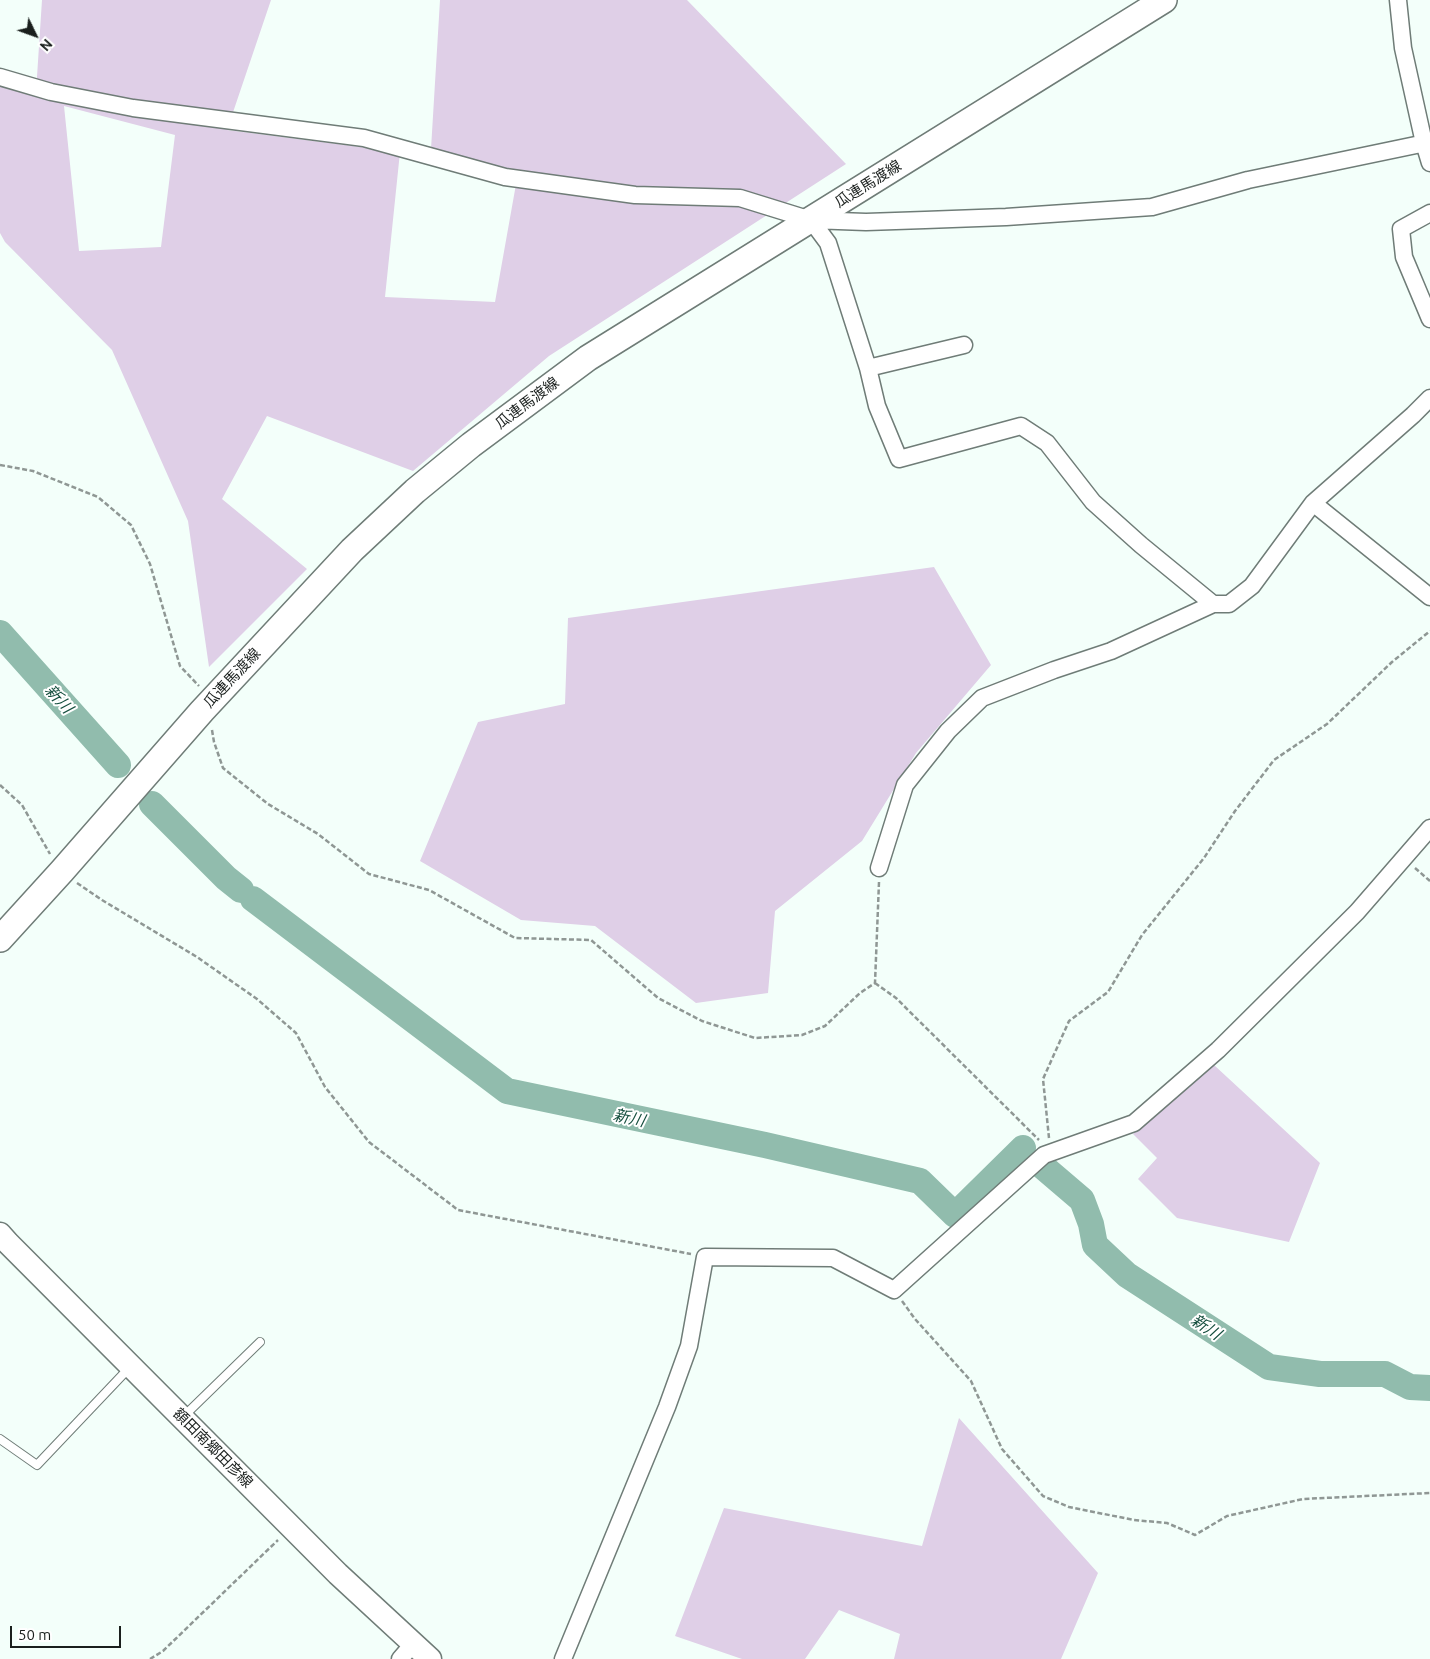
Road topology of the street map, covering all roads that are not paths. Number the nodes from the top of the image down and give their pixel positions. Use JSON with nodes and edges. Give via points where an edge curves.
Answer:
{"nodes":[{"id":1,"x":1164,"y":0,"type":"edge"},
{"id":2,"x":1398,"y":0,"type":"edge"},
{"id":3,"x":0,"y":77,"type":"edge"},
{"id":4,"x":1427,"y":143,"type":"edge"},
{"id":5,"x":1430,"y":163,"type":"edge"},
{"id":6,"x":1430,"y":213,"type":"edge"},
{"id":7,"x":811,"y":220,"type":"junction"},
{"id":8,"x":1430,"y":319,"type":"edge"},
{"id":9,"x":964,"y":345,"type":"dead end"},
{"id":10,"x":868,"y":368,"type":"junction"},
{"id":11,"x":1430,"y":398,"type":"edge"},
{"id":12,"x":1313,"y":503,"type":"junction"},
{"id":13,"x":1430,"y":597,"type":"edge"},
{"id":14,"x":1213,"y":604,"type":"junction"},
{"id":15,"x":1430,"y":828,"type":"edge"},
{"id":16,"x":879,"y":868,"type":"road end"},
{"id":17,"x":0,"y":939,"type":"edge"},
{"id":18,"x":0,"y":1234,"type":"edge"},
{"id":19,"x":260,"y":1342,"type":"dead end"},
{"id":20,"x":131,"y":1366,"type":"junction"},
{"id":21,"x":183,"y":1418,"type":"junction"},
{"id":22,"x":0,"y":1439,"type":"edge"},
{"id":23,"x":407,"y":1652,"type":"edge"},
{"id":24,"x":430,"y":1659,"type":"edge"},
{"id":25,"x":563,"y":1659,"type":"edge"}],
"edges":[{"from":1,"to":7,"type":"main road","name":"瓜連馬渡線"},
{"from":2,"to":4,"type":"street","via":[[1403,48]]},
{"from":3,"to":7,"type":"street","via":[[51,92],[133,108],[364,138],[505,177],[635,195],[740,198]]},
{"from":4,"to":5,"type":"street"},
{"from":4,"to":7,"type":"street","via":[[1248,180],[1152,207],[934,220]]},
{"from":6,"to":8,"type":"street","via":[[1402,229],[1404,257]]},
{"from":7,"to":10,"type":"street","via":[[828,243]]},
{"from":7,"to":17,"type":"main road","name":"瓜連馬渡線","via":[[588,358],[415,491],[352,550],[207,705]]},
{"from":9,"to":10,"type":"street"},
{"from":10,"to":14,"type":"street","via":[[878,406],[900,458],[1021,426],[1047,443],[1093,502]]},
{"from":11,"to":12,"type":"street"},
{"from":12,"to":13,"type":"street"},
{"from":12,"to":14,"type":"street","via":[[1252,586],[1229,604]]},
{"from":14,"to":16,"type":"street","via":[[1111,651],[982,698],[948,731],[905,786]]},
{"from":15,"to":25,"type":"street","via":[[1357,912],[1218,1050],[1134,1123],[1044,1154],[894,1290],[833,1258],[705,1257],[689,1346]]},
{"from":18,"to":20,"type":"main road","name":"額田南郷田彦線"},
{"from":19,"to":21,"type":"lane"},
{"from":20,"to":21,"type":"main road","name":"額田南郷田彦線"},
{"from":20,"to":22,"type":"lane","via":[[37,1465]]},
{"from":21,"to":23,"type":"main road","name":"額田南郷田彦線","via":[[292,1527]]},
{"from":23,"to":24,"type":"main road","name":"額田南郷田彦線"}]}
